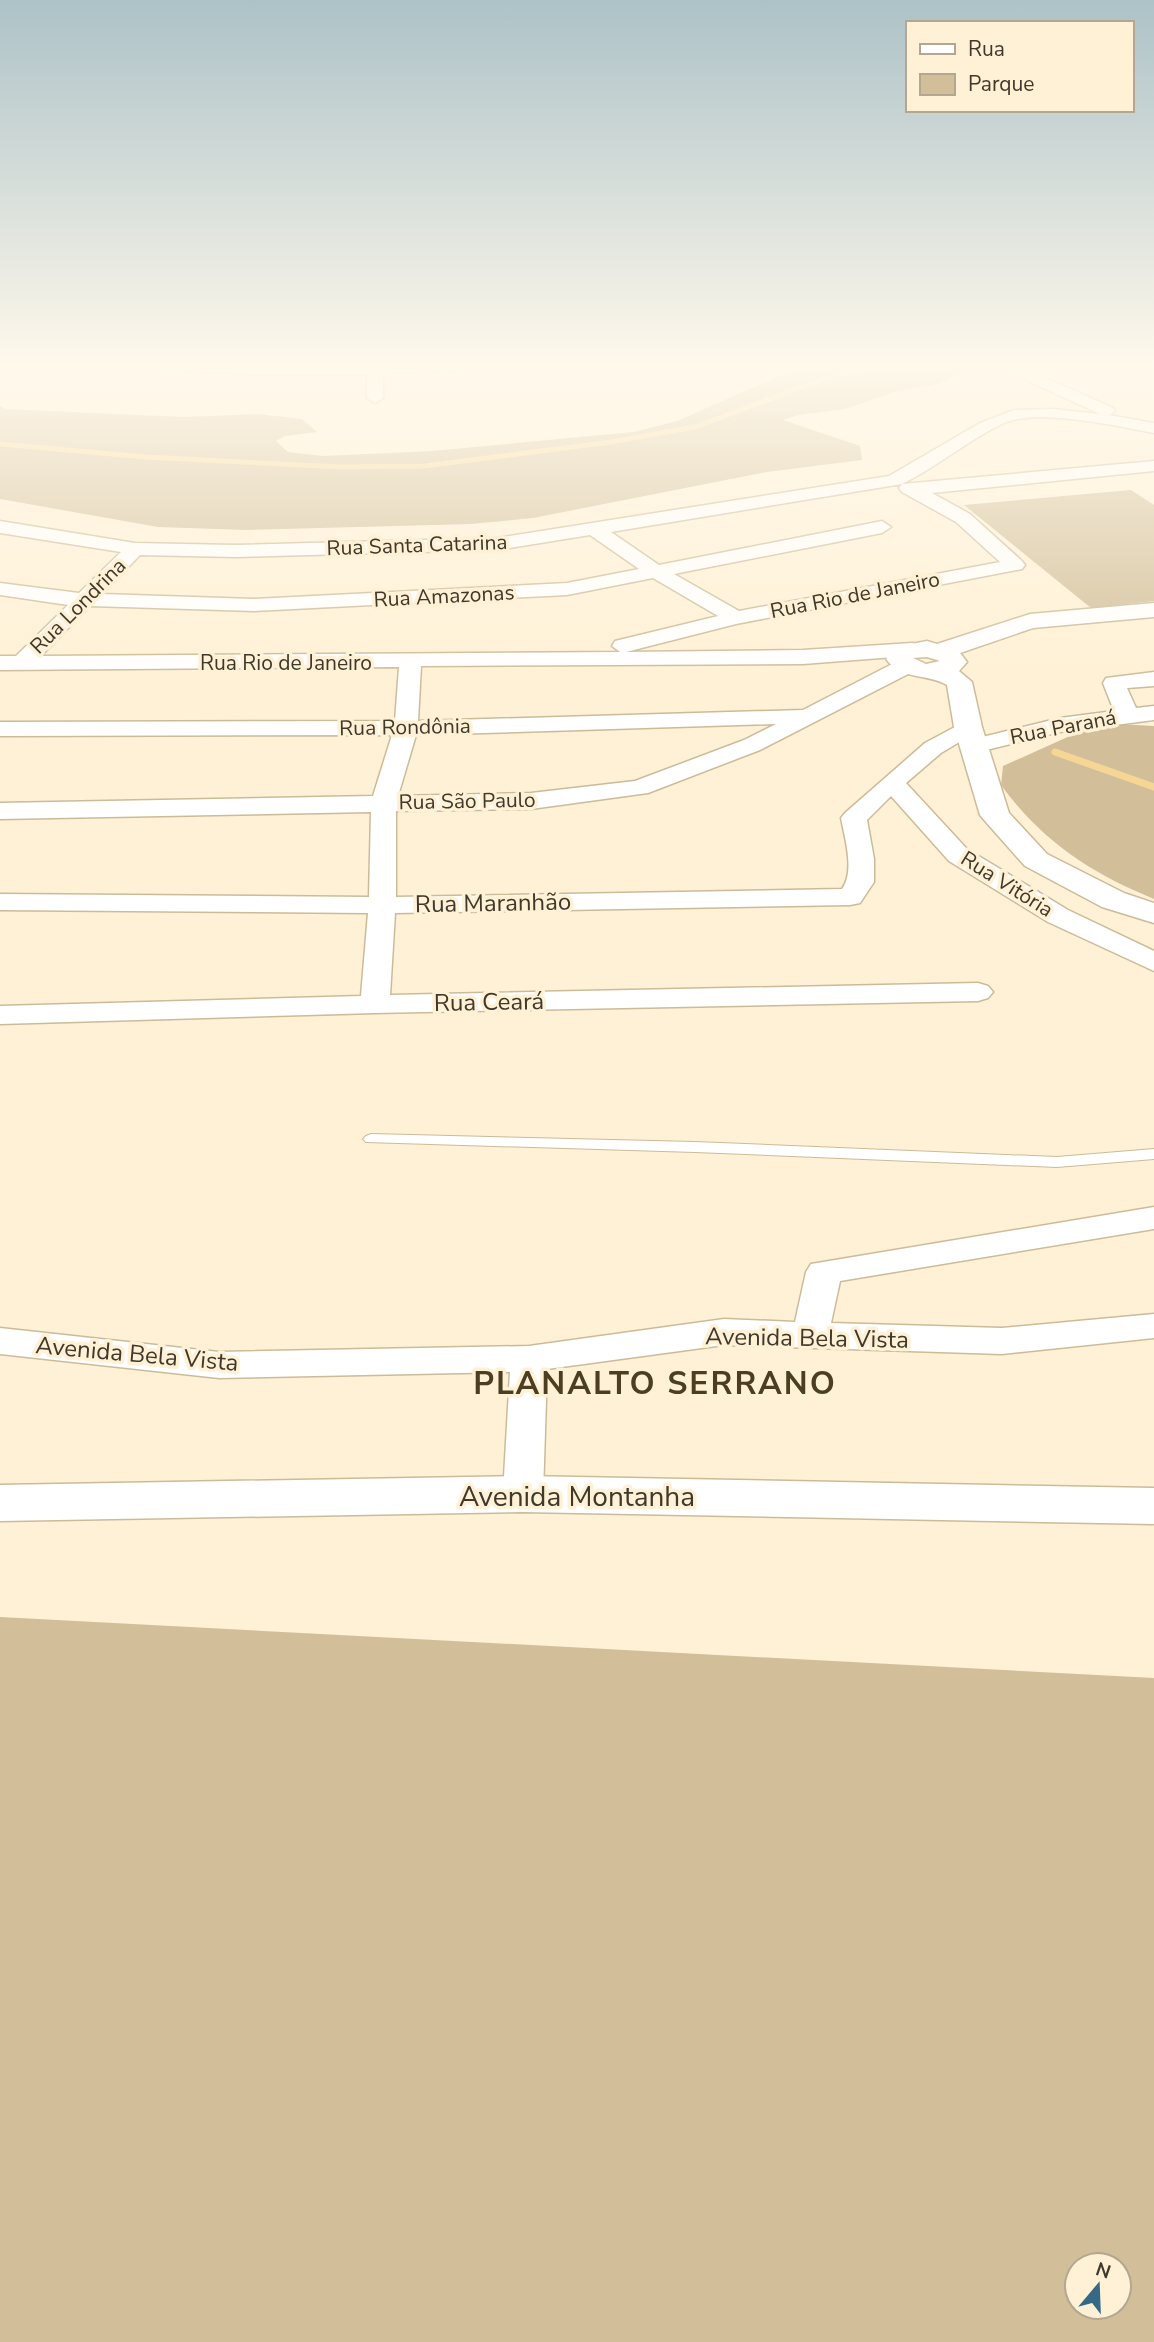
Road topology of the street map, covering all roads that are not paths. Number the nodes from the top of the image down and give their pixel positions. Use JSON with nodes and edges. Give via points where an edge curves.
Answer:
{"nodes":[{"id":1,"x":911,"y":472,"type":"edge"},
{"id":2,"x":1091,"y":472,"type":"edge"},
{"id":3,"x":894,"y":481,"type":"junction"},
{"id":4,"x":912,"y":490,"type":"junction"},
{"id":5,"x":0,"y":527,"type":"edge"},
{"id":6,"x":883,"y":527,"type":"dead end"},
{"id":7,"x":593,"y":528,"type":"junction"},
{"id":8,"x":135,"y":549,"type":"junction"},
{"id":9,"x":655,"y":571,"type":"junction"},
{"id":10,"x":0,"y":589,"type":"edge"},
{"id":11,"x":84,"y":600,"type":"junction"},
{"id":12,"x":1154,"y":610,"type":"edge"},
{"id":13,"x":736,"y":618,"type":"junction"},
{"id":14,"x":660,"y":648,"type":"junction"},
{"id":15,"x":907,"y":660,"type":"junction"},
{"id":16,"x":940,"y":661,"type":"junction"},
{"id":17,"x":410,"y":662,"type":"junction"},
{"id":18,"x":11,"y":664,"type":"edge"},
{"id":19,"x":1154,"y":679,"type":"edge"},
{"id":20,"x":1154,"y":713,"type":"edge"},
{"id":21,"x":810,"y":715,"type":"junction"},
{"id":22,"x":1128,"y":715,"type":"junction"},
{"id":23,"x":406,"y":728,"type":"junction"},
{"id":24,"x":0,"y":729,"type":"edge"},
{"id":25,"x":971,"y":737,"type":"junction"},
{"id":26,"x":892,"y":782,"type":"junction"},
{"id":27,"x":384,"y":802,"type":"junction"},
{"id":28,"x":0,"y":811,"type":"edge"},
{"id":29,"x":0,"y":902,"type":"edge"},
{"id":30,"x":382,"y":905,"type":"junction"},
{"id":31,"x":1154,"y":913,"type":"edge"},
{"id":32,"x":1154,"y":962,"type":"edge"},
{"id":33,"x":978,"y":992,"type":"dead end"},
{"id":34,"x":375,"y":1004,"type":"junction"},
{"id":35,"x":0,"y":1015,"type":"edge"},
{"id":36,"x":371,"y":1139,"type":"dead end"},
{"id":37,"x":1154,"y":1154,"type":"edge"},
{"id":38,"x":1154,"y":1219,"type":"edge"},
{"id":39,"x":1154,"y":1326,"type":"edge"},
{"id":40,"x":810,"y":1335,"type":"junction"},
{"id":41,"x":0,"y":1341,"type":"edge"},
{"id":42,"x":529,"y":1359,"type":"junction"},
{"id":43,"x":523,"y":1494,"type":"junction"},
{"id":44,"x":0,"y":1503,"type":"edge"},
{"id":45,"x":1154,"y":1506,"type":"edge"}],
"edges":[{"from":1,"to":3,"type":"street","name":"Rua Santa Catarina"},
{"from":2,"to":4,"type":"street"},
{"from":3,"to":4,"type":"street"},
{"from":3,"to":7,"type":"street","name":"Rua Santa Catarina"},
{"from":4,"to":13,"type":"street","name":"Rua Rio de Janeiro","via":[[963,518],[1015,565]]},
{"from":5,"to":8,"type":"street","name":"Rua Santa Catarina"},
{"from":6,"to":9,"type":"street","name":"Rua Amazonas"},
{"from":7,"to":8,"type":"street","name":"Rua Santa Catarina","via":[[497,544]]},
{"from":7,"to":9,"type":"street"},
{"from":8,"to":11,"type":"street","name":"Rua Londrina"},
{"from":9,"to":11,"type":"street","name":"Rua Amazonas","via":[[567,589],[458,595],[254,605]]},
{"from":9,"to":13,"type":"street"},
{"from":10,"to":11,"type":"street","name":"Rua Amazonas"},
{"from":11,"to":18,"type":"street","name":"Rua Londrina"},
{"from":12,"to":16,"type":"street","via":[[1030,621]]},
{"from":13,"to":14,"type":"street","name":"Rua Rio de Janeiro"},
{"from":14,"to":15,"type":"street","name":"Rua Rio de Janeiro"},
{"from":14,"to":17,"type":"street","name":"Rua Rio de Janeiro","via":[[572,658]]},
{"from":15,"to":16,"type":"street","via":[[922,670]]},
{"from":15,"to":21,"type":"street","name":"Rua São Paulo"},
{"from":16,"to":25,"type":"street","via":[[959,682]]},
{"from":17,"to":18,"type":"street","name":"Rua Rio de Janeiro"},
{"from":17,"to":23,"type":"street"},
{"from":19,"to":22,"type":"street","via":[[1114,683]]},
{"from":20,"to":22,"type":"street","name":"Rua Paraná"},
{"from":21,"to":23,"type":"street","name":"Rua Rondônia"},
{"from":21,"to":27,"type":"street","name":"Rua São Paulo","via":[[752,745],[639,788],[531,801]]},
{"from":22,"to":25,"type":"street","name":"Rua Paraná"},
{"from":23,"to":24,"type":"street","name":"Rua Rondônia"},
{"from":23,"to":27,"type":"street"},
{"from":25,"to":26,"type":"street","via":[[933,748]]},
{"from":25,"to":31,"type":"street","via":[[995,815],[1036,860],[1113,900]]},
{"from":26,"to":30,"type":"street","name":"Rua Maranhão","via":[[855,818],[861,882],[850,897]]},
{"from":26,"to":32,"type":"street","name":"Rua Vitória","via":[[958,855],[1058,916]]},
{"from":27,"to":28,"type":"street","name":"Rua São Paulo"},
{"from":27,"to":30,"type":"street"},
{"from":29,"to":30,"type":"street","name":"Rua Maranhão"},
{"from":30,"to":34,"type":"street"},
{"from":33,"to":34,"type":"street","name":"Rua Ceará"},
{"from":34,"to":35,"type":"street","name":"Rua Ceará"},
{"from":36,"to":37,"type":"lane","via":[[1057,1162]]},
{"from":38,"to":40,"type":"street","via":[[824,1272]]},
{"from":39,"to":40,"type":"street","name":"Avenida Bela Vista","via":[[1002,1341]]},
{"from":40,"to":42,"type":"street","name":"Avenida Bela Vista","via":[[724,1332]]},
{"from":41,"to":42,"type":"street","name":"Avenida Bela Vista","via":[[219,1365]]},
{"from":42,"to":43,"type":"street"},
{"from":43,"to":44,"type":"street","name":"Avenida Montanha"},
{"from":43,"to":45,"type":"street","name":"Avenida Montanha"}]}
